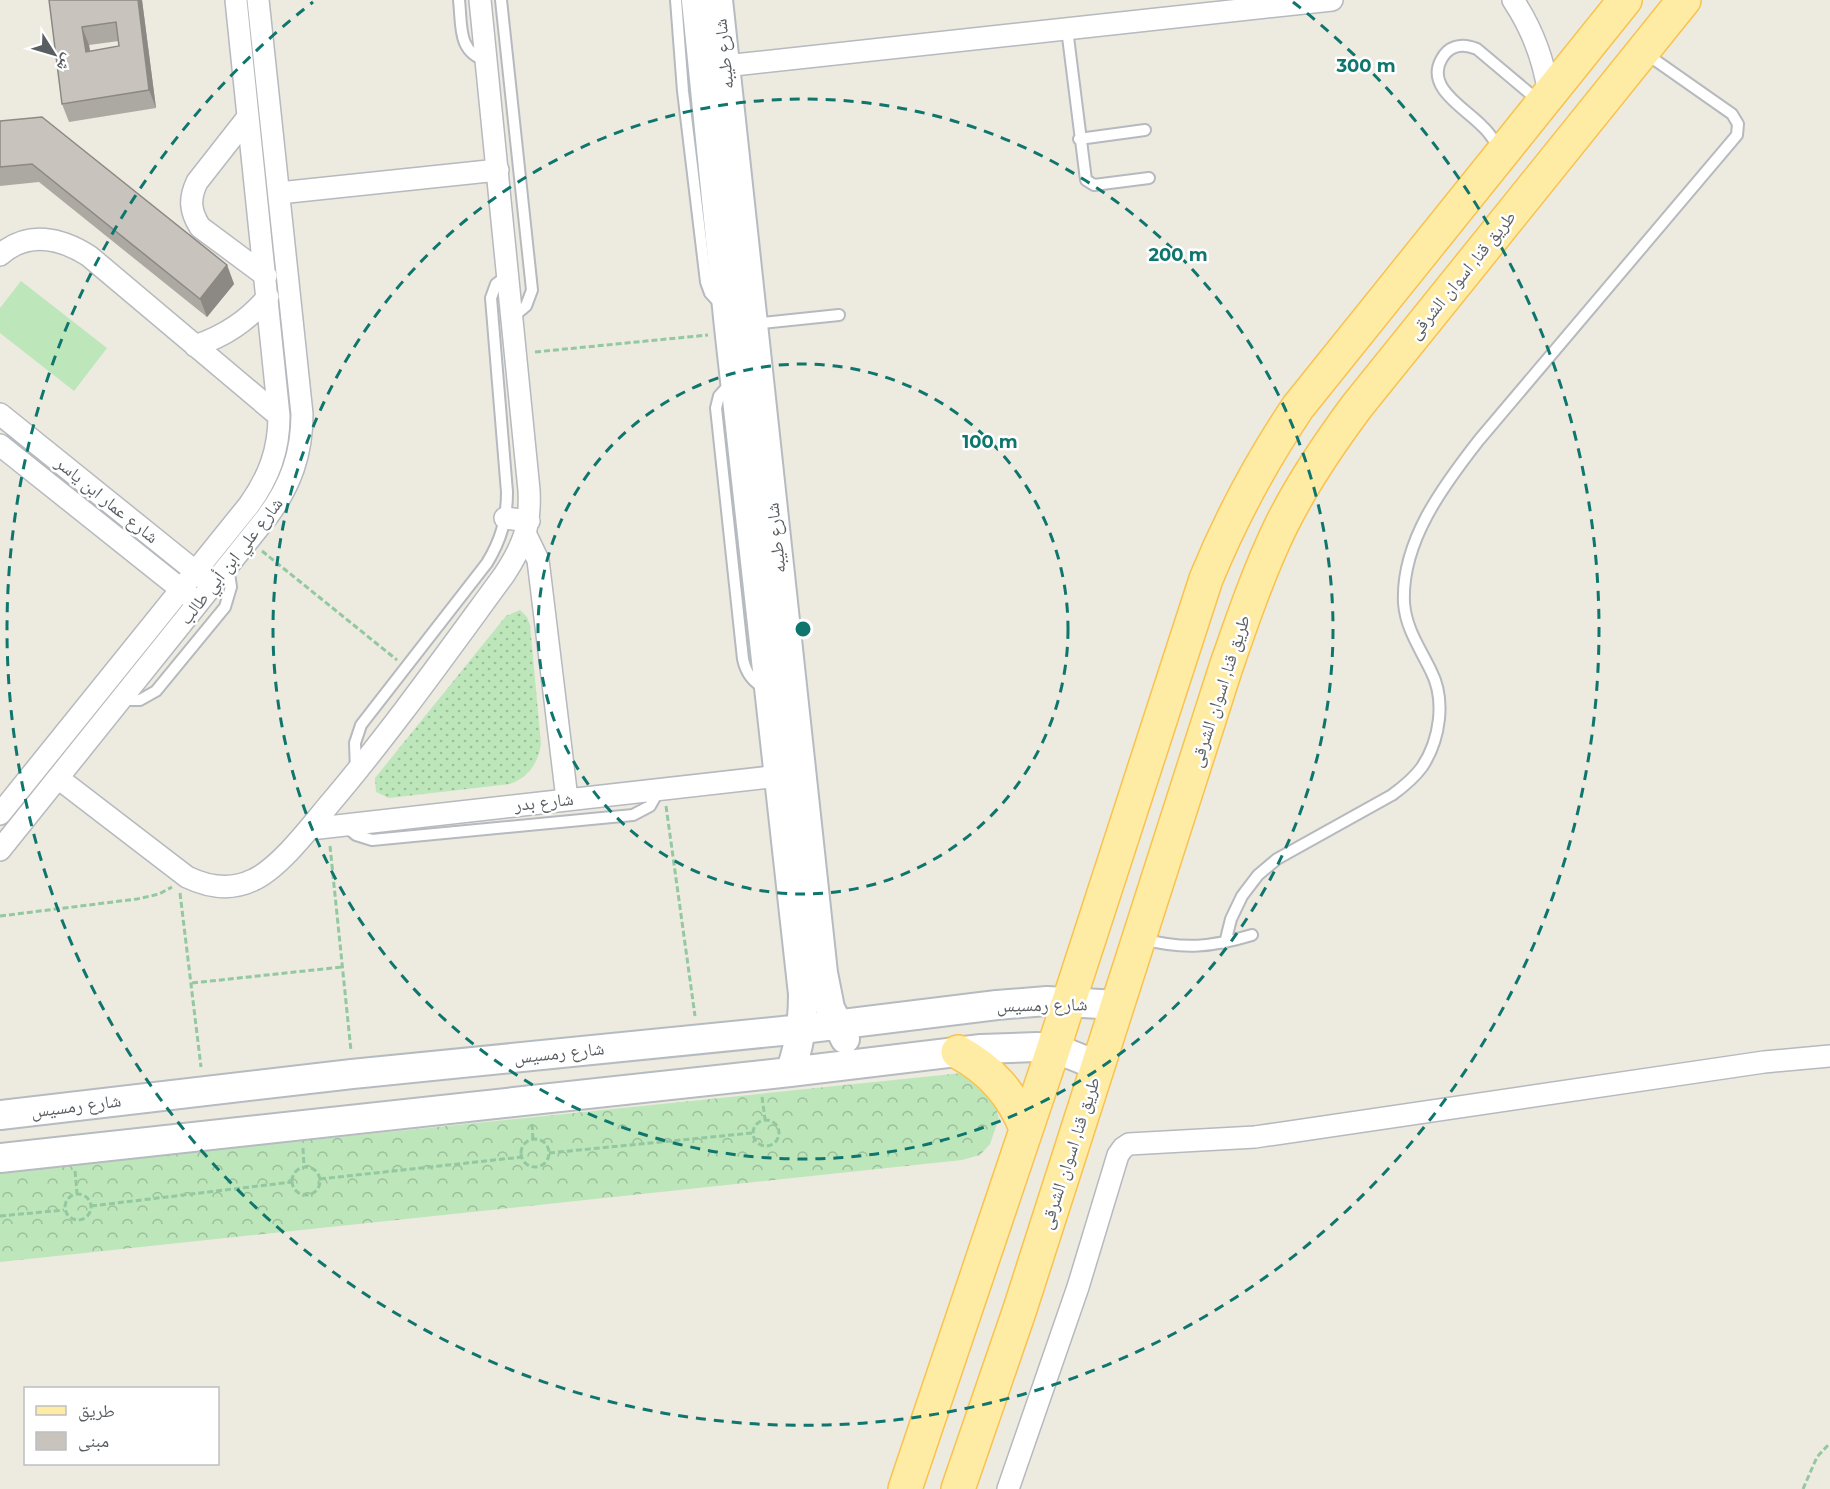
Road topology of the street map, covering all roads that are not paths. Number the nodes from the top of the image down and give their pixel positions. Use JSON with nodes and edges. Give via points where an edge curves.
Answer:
{"nodes":[{"id":1,"x":236,"y":0,"type":"edge"},
{"id":2,"x":258,"y":0,"type":"edge"},
{"id":3,"x":459,"y":0,"type":"edge"},
{"id":4,"x":480,"y":0,"type":"edge"},
{"id":5,"x":501,"y":0,"type":"edge"},
{"id":6,"x":676,"y":0,"type":"edge"},
{"id":7,"x":696,"y":0,"type":"edge"},
{"id":8,"x":718,"y":0,"type":"edge"},
{"id":9,"x":1332,"y":0,"type":"edge"},
{"id":10,"x":1513,"y":0,"type":"edge"},
{"id":11,"x":1625,"y":0,"type":"edge"},
{"id":12,"x":1684,"y":0,"type":"edge"},
{"id":13,"x":1067,"y":29,"type":"junction"},
{"id":14,"x":1643,"y":51,"type":"junction"},
{"id":15,"x":487,"y":61,"type":"junction"},
{"id":16,"x":725,"y":66,"type":"junction"},
{"id":17,"x":1545,"y":99,"type":"junction"},
{"id":18,"x":248,"y":117,"type":"junction"},
{"id":19,"x":1145,"y":130,"type":"dead end"},
{"id":20,"x":1079,"y":139,"type":"junction"},
{"id":21,"x":1502,"y":154,"type":"junction"},
{"id":22,"x":498,"y":171,"type":"junction"},
{"id":23,"x":1149,"y":178,"type":"dead end"},
{"id":24,"x":279,"y":193,"type":"junction"},
{"id":25,"x":0,"y":255,"type":"edge"},
{"id":26,"x":509,"y":275,"type":"junction"},
{"id":27,"x":267,"y":286,"type":"junction"},
{"id":28,"x":839,"y":315,"type":"dead end"},
{"id":29,"x":513,"y":317,"type":"junction"},
{"id":30,"x":735,"y":323,"type":"junction"},
{"id":31,"x":195,"y":346,"type":"junction"},
{"id":32,"x":0,"y":414,"type":"edge"},
{"id":33,"x":279,"y":416,"type":"junction"},
{"id":34,"x":0,"y":445,"type":"edge"},
{"id":35,"x":505,"y":518,"type":"junction"},
{"id":36,"x":527,"y":528,"type":"junction"},
{"id":37,"x":228,"y":566,"type":"junction"},
{"id":38,"x":195,"y":572,"type":"junction"},
{"id":39,"x":213,"y":586,"type":"junction"},
{"id":40,"x":181,"y":589,"type":"junction"},
{"id":41,"x":199,"y":604,"type":"junction"},
{"id":42,"x":121,"y":700,"type":"junction"},
{"id":43,"x":357,"y":772,"type":"junction"},
{"id":44,"x":779,"y":776,"type":"junction"},
{"id":45,"x":58,"y":778,"type":"junction"},
{"id":46,"x":662,"y":790,"type":"junction"},
{"id":47,"x":567,"y":799,"type":"junction"},
{"id":48,"x":0,"y":814,"type":"edge"},
{"id":49,"x":327,"y":826,"type":"junction"},
{"id":50,"x":0,"y":850,"type":"edge"},
{"id":51,"x":1252,"y":934,"type":"dead end"},
{"id":52,"x":1140,"y":938,"type":"junction"},
{"id":53,"x":1225,"y":943,"type":"junction"},
{"id":54,"x":1068,"y":1002,"type":"junction"},
{"id":55,"x":1118,"y":1005,"type":"junction"},
{"id":56,"x":837,"y":1025,"type":"junction"},
{"id":57,"x":802,"y":1029,"type":"junction"},
{"id":58,"x":1053,"y":1050,"type":"junction"},
{"id":59,"x":958,"y":1052,"type":"junction"},
{"id":60,"x":1830,"y":1056,"type":"edge"},
{"id":61,"x":866,"y":1064,"type":"junction"},
{"id":62,"x":1099,"y":1066,"type":"junction"},
{"id":63,"x":790,"y":1072,"type":"junction"},
{"id":64,"x":0,"y":1115,"type":"edge"},
{"id":65,"x":1026,"y":1128,"type":"junction"},
{"id":66,"x":3,"y":1152,"type":"edge"},
{"id":67,"x":905,"y":1489,"type":"edge"},
{"id":68,"x":958,"y":1489,"type":"edge"},
{"id":69,"x":1008,"y":1489,"type":"edge"}],
"edges":[{"from":1,"to":18,"type":"street","name":"شارع علي ابن أبي طالب"},
{"from":2,"to":24,"type":"street","name":"شارع علي ابن أبي طالب"},
{"from":3,"to":15,"type":"lane","via":[[465,46],[471,55]]},
{"from":4,"to":15,"type":"street"},
{"from":5,"to":29,"type":"lane","via":[[532,290],[526,306]]},
{"from":6,"to":30,"type":"lane","via":[[706,282]]},
{"from":7,"to":30,"type":"main road","name":"شارع طيبه"},
{"from":8,"to":16,"type":"main road","name":"شارع طيبه"},
{"from":9,"to":13,"type":"street"},
{"from":10,"to":17,"type":"street","via":[[1538,46],[1545,70]]},
{"from":11,"to":17,"type":"main road"},
{"from":12,"to":14,"type":"main road","name":"طريق قنا, اسوان الشرقى"},
{"from":13,"to":16,"type":"street"},
{"from":13,"to":20,"type":"lane"},
{"from":14,"to":52,"type":"main road","name":"طريق قنا, اسوان الشرقى","via":[[1357,406],[1296,498],[1264,561],[1242,621]]},
{"from":14,"to":53,"type":"lane","via":[[1732,114],[1738,124],[1737,135],[1479,440],[1443,490],[1417,537],[1405,580],[1406,617],[1439,696],[1437,730],[1422,767],[1392,795],[1277,859],[1258,875],[1242,896]]},
{"from":15,"to":22,"type":"street"},
{"from":16,"to":30,"type":"main road","name":"شارع طيبه"},
{"from":17,"to":21,"type":"main road"},
{"from":17,"to":21,"type":"lane","via":[[1478,49],[1454,47],[1443,55],[1437,66],[1442,88],[1488,132]]},
{"from":18,"to":27,"type":"street","name":"شارع علي ابن أبي طالب"},
{"from":18,"to":27,"type":"street","via":[[197,182],[190,205],[200,227]]},
{"from":19,"to":20,"type":"lane"},
{"from":20,"to":23,"type":"lane","via":[[1084,175],[1090,183]]},
{"from":21,"to":54,"type":"main road","via":[[1299,407],[1237,507],[1206,579]]},
{"from":22,"to":24,"type":"street"},
{"from":22,"to":26,"type":"street"},
{"from":24,"to":37,"type":"street","name":"شارع علي ابن أبي طالب","via":[[302,432],[288,486]]},
{"from":25,"to":31,"type":"street","via":[[26,241],[48,239],[70,244]]},
{"from":26,"to":29,"type":"street"},
{"from":26,"to":35,"type":"lane","via":[[496,284],[491,298],[507,492]]},
{"from":27,"to":31,"type":"street","via":[[256,310],[236,328]]},
{"from":27,"to":33,"type":"street","name":"شارع علي ابن أبي طالب"},
{"from":28,"to":30,"type":"lane"},
{"from":29,"to":36,"type":"street","via":[[529,490]]},
{"from":30,"to":44,"type":"main road","name":"شارع طيبه","via":[[736,379]]},
{"from":30,"to":56,"type":"main road","name":"شارع طيبه","via":[[823,973]]},
{"from":31,"to":33,"type":"street"},
{"from":32,"to":38,"type":"street","name":"شارع عمار ابن ياسر"},
{"from":33,"to":38,"type":"street","name":"شارع علي ابن أبي طالب","via":[[277,448],[267,478]]},
{"from":34,"to":40,"type":"street","name":"شارع عمار ابن ياسر"},
{"from":35,"to":36,"type":"street"},
{"from":35,"to":43,"type":"lane","via":[[502,534],[487,563],[361,725],[355,744]]},
{"from":36,"to":43,"type":"street","via":[[504,575]]},
{"from":36,"to":47,"type":"street","via":[[538,560]]},
{"from":37,"to":39,"type":"street","name":"شارع علي ابن أبي طالب"},
{"from":37,"to":42,"type":"lane","via":[[231,587],[225,607],[156,691],[140,700]]},
{"from":38,"to":39,"type":"street","name":"شارع عمار ابن ياسر"},
{"from":38,"to":40,"type":"street","name":"شارع علي ابن أبي طالب"},
{"from":39,"to":41,"type":"street","name":"شارع علي ابن أبي طالب"},
{"from":40,"to":41,"type":"street","name":"شارع عمار ابن ياسر"},
{"from":40,"to":48,"type":"street","name":"شارع علي ابن أبي طالب"},
{"from":41,"to":42,"type":"street","name":"شارع علي ابن أبي طالب"},
{"from":42,"to":45,"type":"street","name":"شارع علي ابن أبي طالب"},
{"from":43,"to":49,"type":"street"},
{"from":44,"to":46,"type":"street","name":"شارع بدر"},
{"from":44,"to":57,"type":"main road","name":"شارع طيبه","via":[[803,994]]},
{"from":45,"to":49,"type":"street","via":[[183,879],[213,886],[253,881]]},
{"from":45,"to":50,"type":"street","name":"شارع علي ابن أبي طالب"},
{"from":46,"to":47,"type":"street","name":"شارع بدر"},
{"from":46,"to":49,"type":"lane","via":[[650,806],[633,815],[372,840]]},
{"from":47,"to":49,"type":"street","name":"شارع بدر"},
{"from":51,"to":53,"type":"lane"},
{"from":52,"to":53,"type":"lane","via":[[1182,946]]},
{"from":52,"to":55,"type":"main road","name":"طريق قنا, اسوان الشرقى"},
{"from":54,"to":55,"type":"main road","name":"شارع رمسيس"},
{"from":54,"to":56,"type":"main road","name":"شارع رمسيس","via":[[1006,1004]]},
{"from":54,"to":58,"type":"main road"},
{"from":55,"to":62,"type":"main road","name":"طريق قنا, اسوان الشرقى"},
{"from":56,"to":57,"type":"main road","name":"شارع رمسيس"},
{"from":56,"to":61,"type":"main road","name":"شارع طيبه"},
{"from":57,"to":63,"type":"main road","name":"شارع طيبه"},
{"from":57,"to":64,"type":"main road","name":"شارع رمسيس","via":[[352,1074]]},
{"from":58,"to":59,"type":"main road","via":[[1019,1047]]},
{"from":58,"to":62,"type":"main road"},
{"from":58,"to":65,"type":"main road"},
{"from":59,"to":61,"type":"main road"},
{"from":59,"to":65,"type":"main road","via":[[974,1060],[1000,1083]]},
{"from":60,"to":69,"type":"street","via":[[1764,1062],[1255,1137],[1129,1144],[1118,1155],[1078,1287]]},
{"from":61,"to":63,"type":"main road"},
{"from":62,"to":68,"type":"main road","name":"طريق قنا, اسوان الشرقى"},
{"from":63,"to":66,"type":"main road"},
{"from":65,"to":67,"type":"main road"}]}
